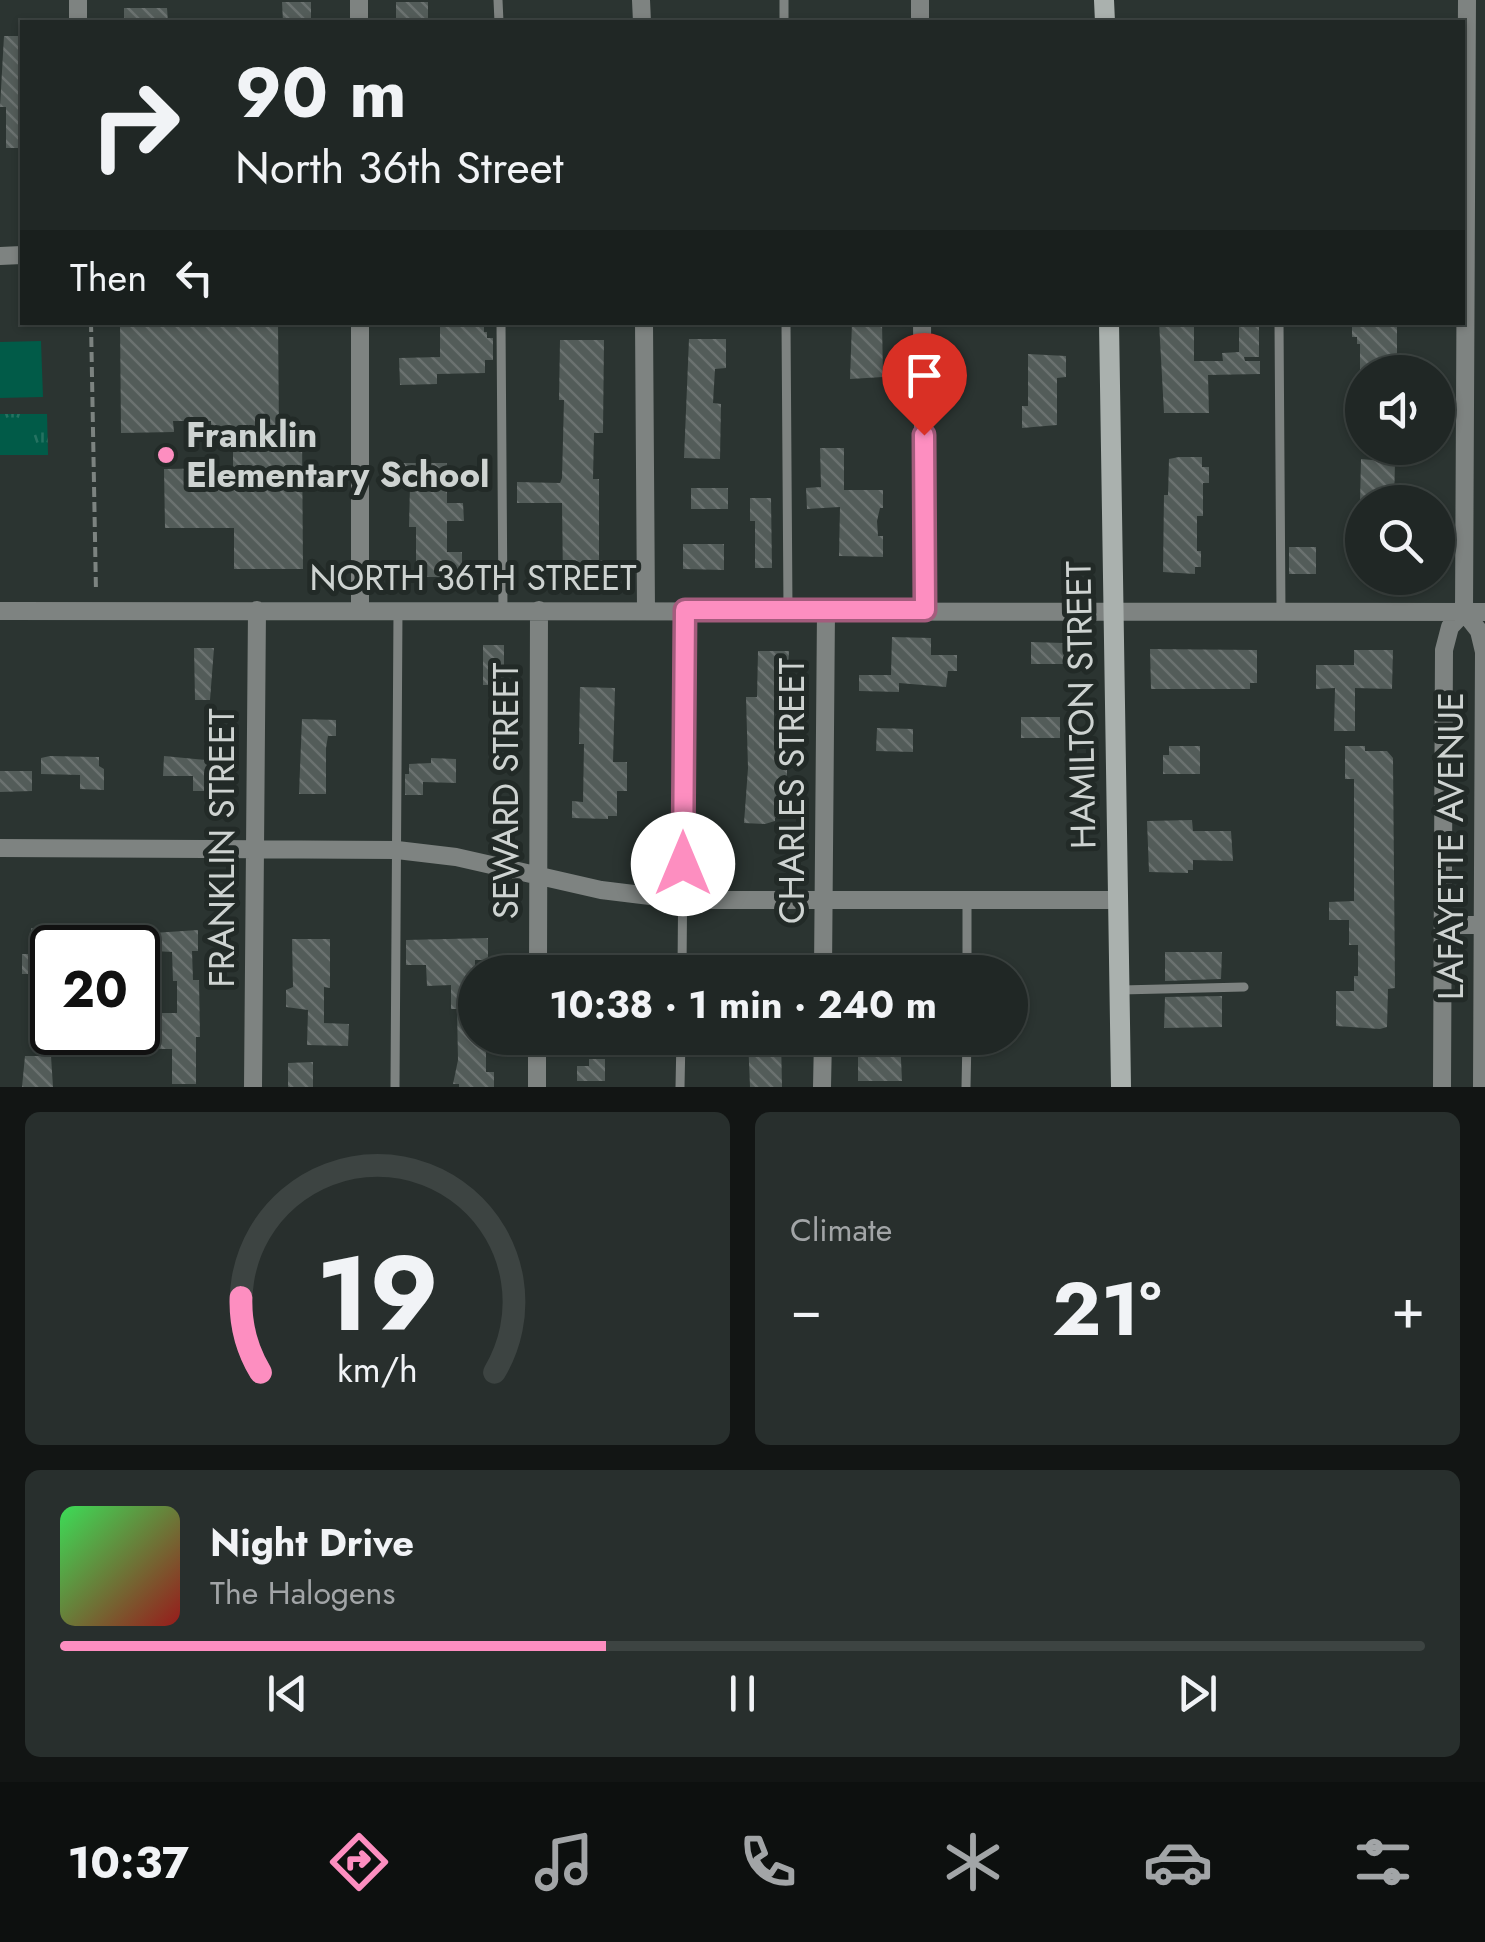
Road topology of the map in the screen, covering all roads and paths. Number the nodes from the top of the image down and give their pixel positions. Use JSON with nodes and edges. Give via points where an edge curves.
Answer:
{"nodes":[{"id":1,"x":1467,"y":0,"type":"edge"},
{"id":2,"x":1465,"y":34,"type":"edge"},
{"id":3,"x":1471,"y":251,"type":"edge"},
{"id":4,"x":91,"y":325,"type":"edge"},
{"id":5,"x":360,"y":325,"type":"edge"},
{"id":6,"x":502,"y":325,"type":"edge"},
{"id":7,"x":644,"y":325,"type":"edge"},
{"id":8,"x":786,"y":325,"type":"edge"},
{"id":9,"x":922,"y":325,"type":"edge"},
{"id":10,"x":1109,"y":325,"type":"edge"},
{"id":11,"x":1278,"y":325,"type":"edge"},
{"id":12,"x":105,"y":595,"type":"dead end"},
{"id":13,"x":256,"y":610,"type":"junction"},
{"id":14,"x":360,"y":610,"type":"junction"},
{"id":15,"x":398,"y":610,"type":"junction"},
{"id":16,"x":503,"y":610,"type":"junction"},
{"id":17,"x":540,"y":610,"type":"junction"},
{"id":18,"x":646,"y":610,"type":"junction"},
{"id":19,"x":685,"y":610,"type":"junction"},
{"id":20,"x":788,"y":610,"type":"junction"},
{"id":21,"x":826,"y":610,"type":"junction"},
{"id":22,"x":925,"y":610,"type":"junction"},
{"id":23,"x":0,"y":611,"type":"edge"},
{"id":24,"x":1111,"y":611,"type":"junction"},
{"id":25,"x":1281,"y":612,"type":"junction"},
{"id":26,"x":1464,"y":612,"type":"junction"},
{"id":27,"x":1485,"y":612,"type":"edge"},
{"id":28,"x":0,"y":848,"type":"edge"},
{"id":29,"x":255,"y":848,"type":"junction"},
{"id":30,"x":396,"y":850,"type":"junction"},
{"id":31,"x":538,"y":876,"type":"junction"},
{"id":32,"x":683,"y":900,"type":"junction"},
{"id":33,"x":1117,"y":900,"type":"junction"},
{"id":34,"x":824,"y":901,"type":"junction"},
{"id":35,"x":967,"y":901,"type":"junction"},
{"id":36,"x":1443,"y":925,"type":"junction"},
{"id":37,"x":1483,"y":925,"type":"edge"},
{"id":38,"x":538,"y":955,"type":"edge"},
{"id":39,"x":682,"y":955,"type":"edge"},
{"id":40,"x":824,"y":955,"type":"edge"},
{"id":41,"x":967,"y":955,"type":"edge"},
{"id":42,"x":1484,"y":962,"type":"edge"},
{"id":43,"x":1244,"y":987,"type":"dead end"},
{"id":44,"x":1118,"y":990,"type":"junction"},
{"id":45,"x":538,"y":1055,"type":"edge"},
{"id":46,"x":681,"y":1055,"type":"edge"},
{"id":47,"x":823,"y":1055,"type":"edge"},
{"id":48,"x":966,"y":1055,"type":"edge"},
{"id":49,"x":1484,"y":1066,"type":"edge"},
{"id":50,"x":253,"y":1087,"type":"edge"},
{"id":51,"x":395,"y":1087,"type":"edge"},
{"id":52,"x":537,"y":1087,"type":"edge"},
{"id":53,"x":680,"y":1087,"type":"edge"},
{"id":54,"x":822,"y":1087,"type":"edge"},
{"id":55,"x":966,"y":1087,"type":"edge"},
{"id":56,"x":1120,"y":1087,"type":"edge"},
{"id":57,"x":1442,"y":1087,"type":"edge"},
{"id":58,"x":1482,"y":1087,"type":"edge"}],
"edges":[{"from":1,"to":2,"type":"street","name":"LAFAYETTE AVENUE"},
{"from":2,"to":3,"type":"street","name":"LAFAYETTE AVENUE"},
{"from":3,"to":26,"type":"street","name":"LAFAYETTE AVENUE"},
{"from":4,"to":12,"type":"path","via":[[94,584]]},
{"from":5,"to":14,"type":"street"},
{"from":6,"to":16,"type":"lane"},
{"from":7,"to":18,"type":"street"},
{"from":8,"to":20,"type":"lane"},
{"from":9,"to":22,"type":"street"},
{"from":10,"to":24,"type":"main road","name":"HAMILTON STREET"},
{"from":11,"to":25,"type":"lane"},
{"from":13,"to":14,"type":"street","name":"NORTH 36TH STREET"},
{"from":13,"to":23,"type":"street","name":"NORTH 36TH STREET"},
{"from":13,"to":29,"type":"street","name":"FRANKLIN STREET"},
{"from":14,"to":15,"type":"street","name":"NORTH 36TH STREET"},
{"from":15,"to":16,"type":"street","name":"NORTH 36TH STREET"},
{"from":15,"to":30,"type":"lane"},
{"from":16,"to":17,"type":"street","name":"NORTH 36TH STREET"},
{"from":17,"to":18,"type":"street","name":"NORTH 36TH STREET"},
{"from":17,"to":31,"type":"street","name":"SEWARD STREET"},
{"from":18,"to":19,"type":"street","name":"NORTH 36TH STREET"},
{"from":19,"to":20,"type":"street","name":"NORTH 36TH STREET"},
{"from":19,"to":32,"type":"lane"},
{"from":20,"to":21,"type":"street","name":"NORTH 36TH STREET"},
{"from":21,"to":22,"type":"street","name":"NORTH 36TH STREET"},
{"from":21,"to":34,"type":"street","name":"CHARLES STREET"},
{"from":22,"to":24,"type":"street","name":"NORTH 36TH STREET"},
{"from":24,"to":25,"type":"street","name":"NORTH 36TH STREET"},
{"from":24,"to":33,"type":"main road","name":"HAMILTON STREET"},
{"from":25,"to":26,"type":"street","name":"NORTH 36TH STREET"},
{"from":26,"to":27,"type":"street","name":"NORTH 36TH STREET"},
{"from":26,"to":36,"type":"street","name":"LAFAYETTE AVENUE","via":[[1450,627],[1444,650]]},
{"from":26,"to":37,"type":"street","name":"LAFAYETTE AVENUE","via":[[1484,652]]},
{"from":28,"to":29,"type":"street"},
{"from":29,"to":30,"type":"street"},
{"from":29,"to":50,"type":"street","name":"FRANKLIN STREET"},
{"from":30,"to":31,"type":"street"},
{"from":30,"to":51,"type":"lane"},
{"from":31,"to":32,"type":"street"},
{"from":31,"to":38,"type":"street","name":"SEWARD STREET"},
{"from":32,"to":34,"type":"street"},
{"from":32,"to":39,"type":"lane"},
{"from":33,"to":35,"type":"street"},
{"from":33,"to":44,"type":"main road","name":"HAMILTON STREET"},
{"from":34,"to":35,"type":"street"},
{"from":34,"to":40,"type":"street","name":"CHARLES STREET"},
{"from":35,"to":41,"type":"lane"},
{"from":36,"to":37,"type":"street"},
{"from":36,"to":57,"type":"street","name":"LAFAYETTE AVENUE"},
{"from":37,"to":42,"type":"street","name":"LAFAYETTE AVENUE"},
{"from":42,"to":49,"type":"street","name":"LAFAYETTE AVENUE"},
{"from":43,"to":44,"type":"lane"},
{"from":44,"to":56,"type":"main road","name":"HAMILTON STREET"},
{"from":45,"to":52,"type":"street"},
{"from":46,"to":53,"type":"lane"},
{"from":47,"to":54,"type":"street"},
{"from":48,"to":55,"type":"lane"},
{"from":49,"to":58,"type":"street","name":"LAFAYETTE AVENUE"}]}
